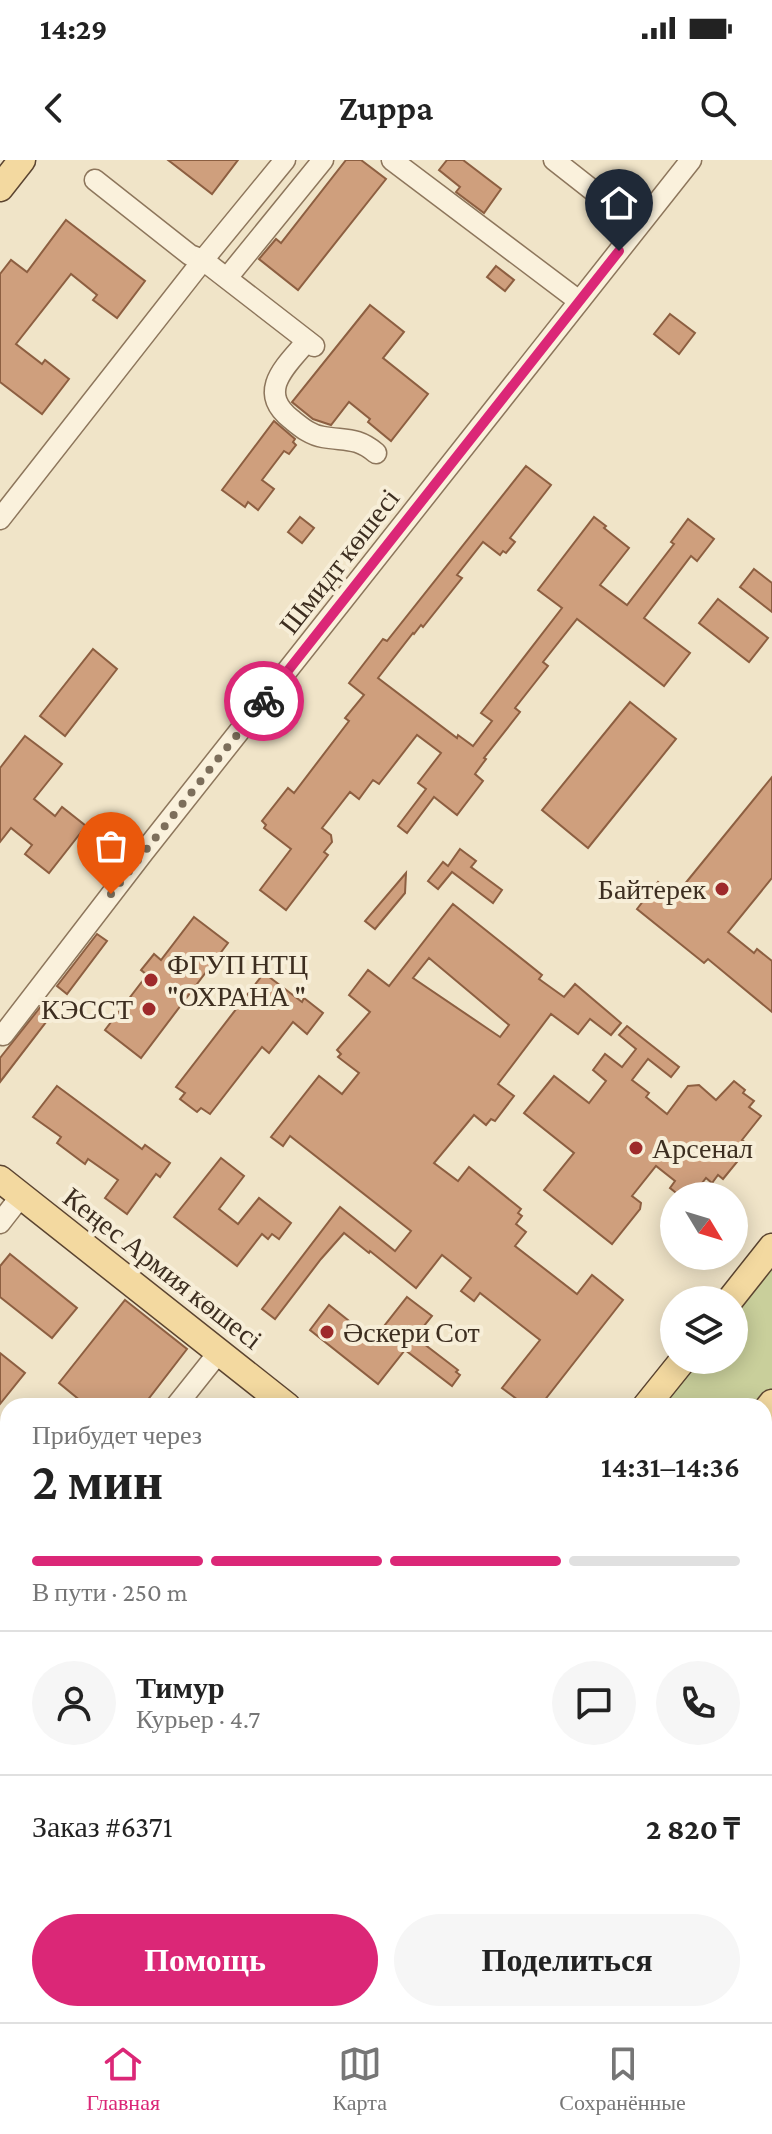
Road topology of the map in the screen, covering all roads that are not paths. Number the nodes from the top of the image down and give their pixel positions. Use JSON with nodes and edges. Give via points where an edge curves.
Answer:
{"nodes":[{"id":1,"x":22,"y":160,"type":"edge"},
{"id":2,"x":285,"y":160,"type":"edge"},
{"id":3,"x":323,"y":160,"type":"edge"},
{"id":4,"x":392,"y":160,"type":"edge"},
{"id":5,"x":554,"y":160,"type":"edge"},
{"id":6,"x":691,"y":160,"type":"edge"},
{"id":7,"x":95,"y":180,"type":"dead end"},
{"id":8,"x":0,"y":188,"type":"edge"},
{"id":9,"x":638,"y":226,"type":"junction"},
{"id":10,"x":203,"y":260,"type":"junction"},
{"id":11,"x":227,"y":278,"type":"junction"},
{"id":12,"x":579,"y":301,"type":"junction"},
{"id":13,"x":376,"y":453,"type":"dead end"},
{"id":14,"x":0,"y":519,"type":"edge"},
{"id":15,"x":1,"y":1034,"type":"edge"},
{"id":16,"x":0,"y":1179,"type":"edge"},
{"id":17,"x":21,"y":1196,"type":"junction"},
{"id":18,"x":0,"y":1223,"type":"edge"},
{"id":19,"x":772,"y":1247,"type":"edge"},
{"id":20,"x":741,"y":1286,"type":"edge"},
{"id":21,"x":219,"y":1352,"type":"junction"},
{"id":22,"x":672,"y":1374,"type":"edge"},
{"id":23,"x":182,"y":1398,"type":"edge"},
{"id":24,"x":277,"y":1398,"type":"edge"},
{"id":25,"x":652,"y":1398,"type":"edge"}],
"edges":[{"from":1,"to":8,"type":"main road"},
{"from":2,"to":10,"type":"street"},
{"from":3,"to":11,"type":"street"},
{"from":4,"to":12,"type":"street"},
{"from":5,"to":9,"type":"street"},
{"from":6,"to":9,"type":"street","name":"Шмидт көшесі"},
{"from":7,"to":10,"type":"street"},
{"from":9,"to":12,"type":"street","name":"Шмидт көшесі"},
{"from":10,"to":11,"type":"street"},
{"from":10,"to":14,"type":"street"},
{"from":11,"to":13,"type":"street","via":[[311,344],[276,382],[274,397],[281,410],[310,434],[350,439]]},
{"from":12,"to":15,"type":"street","name":"Шмидт көшесі"},
{"from":16,"to":17,"type":"main road","name":"Кеңес Армия көшесі"},
{"from":17,"to":18,"type":"street"},
{"from":17,"to":21,"type":"main road","name":"Кеңес Армия көшесі"},
{"from":19,"to":20,"type":"main road"},
{"from":21,"to":23,"type":"street"},
{"from":21,"to":24,"type":"main road","name":"Кеңес Армия көшесі"},
{"from":22,"to":25,"type":"main road"}]}
